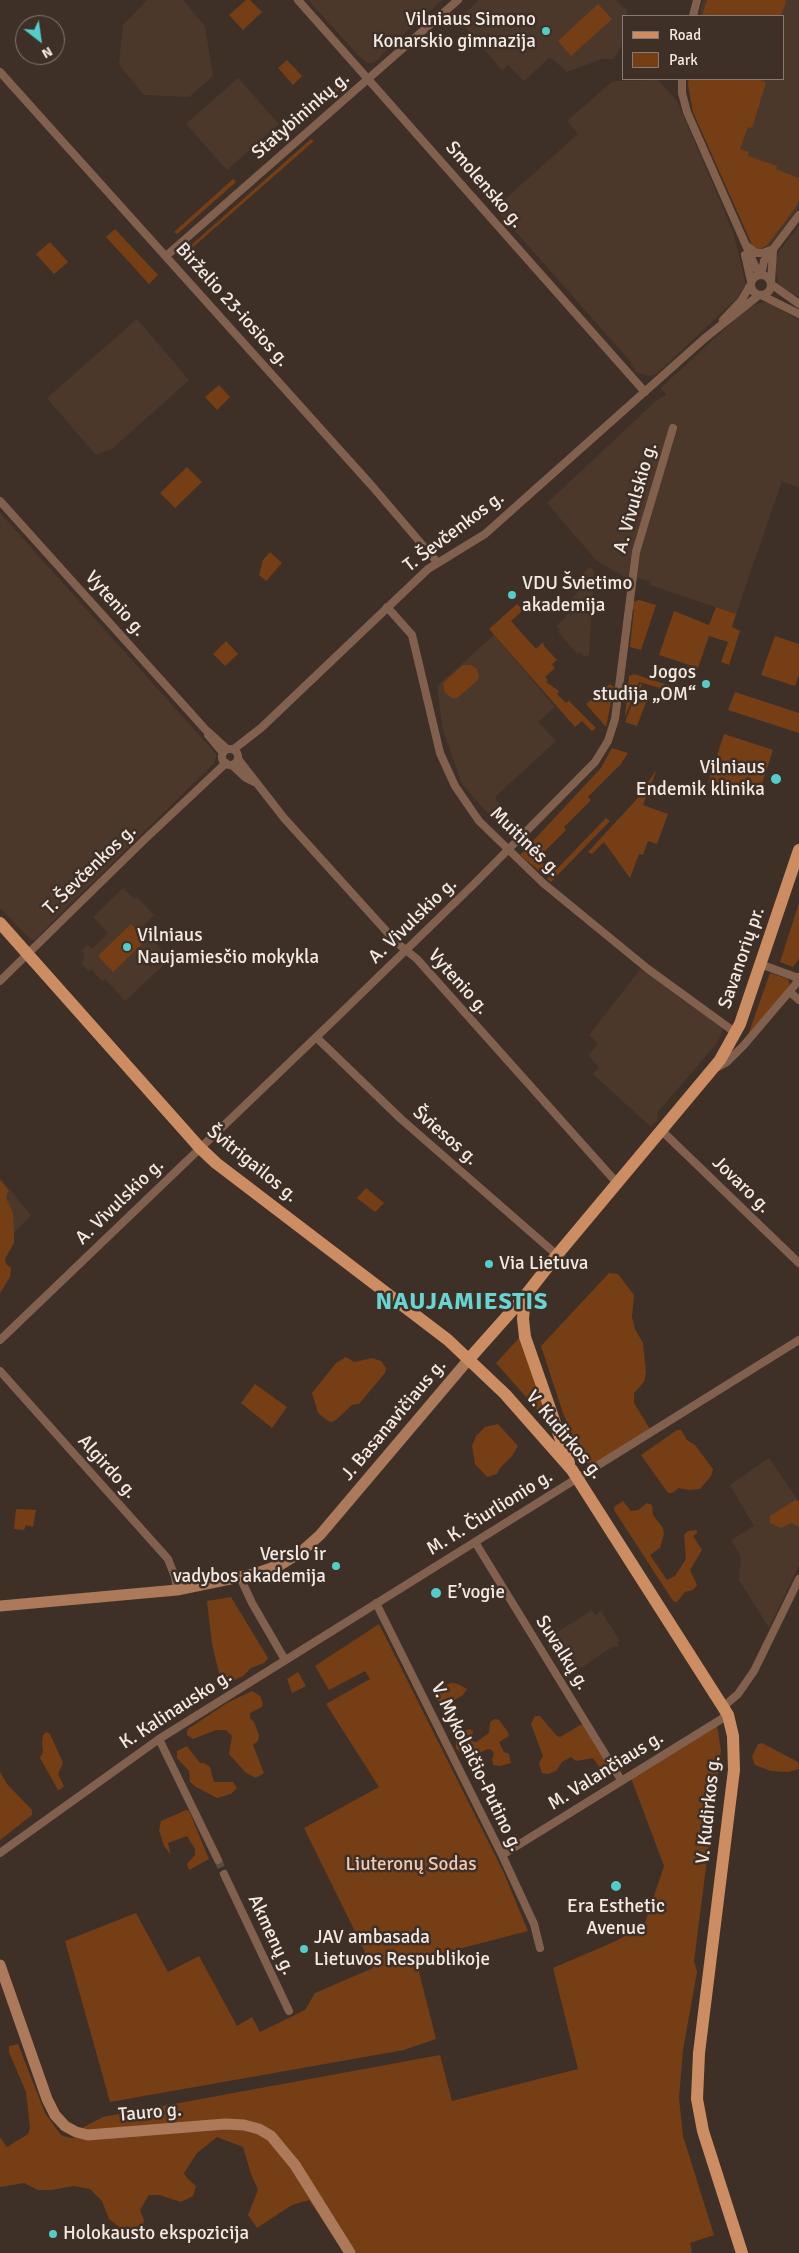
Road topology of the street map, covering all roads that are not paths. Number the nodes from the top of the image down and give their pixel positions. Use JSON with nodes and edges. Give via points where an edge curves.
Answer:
{"nodes":[{"id":1,"x":298,"y":0,"type":"edge"},
{"id":2,"x":458,"y":0,"type":"edge"},
{"id":3,"x":697,"y":0,"type":"edge"},
{"id":4,"x":693,"y":15,"type":"edge"},
{"id":5,"x":0,"y":72,"type":"edge"},
{"id":6,"x":368,"y":78,"type":"junction"},
{"id":7,"x":682,"y":80,"type":"edge"},
{"id":8,"x":799,"y":215,"type":"edge"},
{"id":9,"x":742,"y":241,"type":"junction"},
{"id":10,"x":773,"y":249,"type":"junction"},
{"id":11,"x":166,"y":256,"type":"junction"},
{"id":12,"x":760,"y":275,"type":"junction"},
{"id":13,"x":751,"y":283,"type":"junction"},
{"id":14,"x":771,"y":283,"type":"junction"},
{"id":15,"x":760,"y":295,"type":"junction"},
{"id":16,"x":799,"y":304,"type":"edge"},
{"id":17,"x":799,"y":314,"type":"edge"},
{"id":18,"x":717,"y":328,"type":"junction"},
{"id":19,"x":645,"y":392,"type":"junction"},
{"id":20,"x":673,"y":428,"type":"dead end"},
{"id":21,"x":0,"y":502,"type":"edge"},
{"id":22,"x":437,"y":562,"type":"junction"},
{"id":23,"x":387,"y":607,"type":"junction"},
{"id":24,"x":230,"y":756,"type":"junction"},
{"id":25,"x":799,"y":850,"type":"edge"},
{"id":26,"x":508,"y":851,"type":"junction"},
{"id":27,"x":0,"y":923,"type":"edge"},
{"id":28,"x":406,"y":950,"type":"junction"},
{"id":29,"x":27,"y":954,"type":"junction"},
{"id":30,"x":760,"y":964,"type":"junction"},
{"id":31,"x":799,"y":978,"type":"edge"},
{"id":32,"x":0,"y":981,"type":"edge"},
{"id":33,"x":790,"y":992,"type":"junction"},
{"id":34,"x":799,"y":1000,"type":"edge"},
{"id":35,"x":736,"y":1033,"type":"junction"},
{"id":36,"x":317,"y":1038,"type":"junction"},
{"id":37,"x":710,"y":1072,"type":"junction"},
{"id":38,"x":661,"y":1130,"type":"junction"},
{"id":39,"x":200,"y":1148,"type":"junction"},
{"id":40,"x":617,"y":1183,"type":"junction"},
{"id":41,"x":557,"y":1254,"type":"junction"},
{"id":42,"x":799,"y":1263,"type":"edge"},
{"id":43,"x":525,"y":1296,"type":"junction"},
{"id":44,"x":0,"y":1340,"type":"edge"},
{"id":45,"x":799,"y":1340,"type":"edge"},
{"id":46,"x":469,"y":1359,"type":"junction"},
{"id":47,"x":0,"y":1371,"type":"edge"},
{"id":48,"x":575,"y":1474,"type":"junction"},
{"id":49,"x":474,"y":1542,"type":"junction"},
{"id":50,"x":240,"y":1577,"type":"junction"},
{"id":51,"x":799,"y":1579,"type":"edge"},
{"id":52,"x":177,"y":1590,"type":"junction"},
{"id":53,"x":376,"y":1603,"type":"junction"},
{"id":54,"x":0,"y":1606,"type":"edge"},
{"id":55,"x":285,"y":1660,"type":"junction"},
{"id":56,"x":725,"y":1711,"type":"junction"},
{"id":57,"x":159,"y":1739,"type":"junction"},
{"id":58,"x":621,"y":1780,"type":"junction"},
{"id":59,"x":0,"y":1854,"type":"edge"},
{"id":60,"x":502,"y":1856,"type":"junction"},
{"id":61,"x":218,"y":1860,"type":"tunnel mouth"},
{"id":62,"x":224,"y":1874,"type":"tunnel mouth"},
{"id":63,"x":540,"y":1948,"type":"dead end"},
{"id":64,"x":0,"y":1965,"type":"edge"},
{"id":65,"x":289,"y":2011,"type":"dead end"},
{"id":66,"x":350,"y":2253,"type":"edge"},
{"id":67,"x":742,"y":2253,"type":"edge"}],
"edges":[{"from":1,"to":6,"type":"street","name":"Smolensko g."},
{"from":2,"to":6,"type":"street","name":"Statybininkų g."},
{"from":3,"to":4,"type":"street"},
{"from":5,"to":11,"type":"street","name":"Birželio 23-iosios g."},
{"from":6,"to":11,"type":"street","name":"Statybininkų g."},
{"from":6,"to":19,"type":"street","name":"Smolensko g."},
{"from":7,"to":9,"type":"street","via":[[687,112]]},
{"from":8,"to":10,"type":"street"},
{"from":9,"to":10,"type":"street","via":[[756,253]]},
{"from":9,"to":12,"type":"street"},
{"from":9,"to":13,"type":"street"},
{"from":10,"to":12,"type":"street","via":[[764,261]]},
{"from":10,"to":14,"type":"street"},
{"from":11,"to":22,"type":"street","name":"Birželio 23-iosios g."},
{"from":12,"to":13,"type":"street"},
{"from":12,"to":14,"type":"street","via":[[767,276]]},
{"from":13,"to":15,"type":"street","via":[[753,292]]},
{"from":13,"to":18,"type":"street","name":"T. Ševčenkos g.","via":[[741,301]]},
{"from":14,"to":15,"type":"street","via":[[769,291]]},
{"from":14,"to":16,"type":"street"},
{"from":15,"to":17,"type":"street"},
{"from":15,"to":18,"type":"street","name":"T. Ševčenkos g."},
{"from":18,"to":19,"type":"street","name":"T. Ševčenkos g."},
{"from":19,"to":22,"type":"street","name":"T. Ševčenkos g.","via":[[485,534]]},
{"from":20,"to":26,"type":"street","name":"A. Vivulskio g.","via":[[636,552],[616,710],[609,736],[592,766]]},
{"from":21,"to":24,"type":"street","name":"Vytenio g."},
{"from":22,"to":23,"type":"street","name":"T. Ševčenkos g."},
{"from":23,"to":24,"type":"street","name":"T. Ševčenkos g."},
{"from":23,"to":26,"type":"street","name":"Muitinės g.","via":[[412,634],[446,769],[479,821]]},
{"from":24,"to":28,"type":"street","name":"Vytenio g.","via":[[251,775]]},
{"from":24,"to":29,"type":"street","name":"T. Ševčenkos g."},
{"from":25,"to":30,"type":"main road","name":"Savanorių pr."},
{"from":26,"to":28,"type":"street","name":"A. Vivulskio g."},
{"from":26,"to":35,"type":"street","name":"Muitinės g.","via":[[620,946]]},
{"from":27,"to":29,"type":"main road","name":"Švitrigailos g."},
{"from":28,"to":36,"type":"street","name":"A. Vivulskio g."},
{"from":28,"to":40,"type":"street","name":"Vytenio g."},
{"from":29,"to":32,"type":"street","name":"T. Ševčenkos g."},
{"from":29,"to":39,"type":"main road","name":"Švitrigailos g."},
{"from":30,"to":31,"type":"street"},
{"from":30,"to":35,"type":"main road","name":"Savanorių pr."},
{"from":31,"to":33,"type":"street"},
{"from":33,"to":34,"type":"street"},
{"from":33,"to":37,"type":"street","via":[[728,1062]]},
{"from":35,"to":37,"type":"main road","name":"Savanorių pr."},
{"from":36,"to":39,"type":"street","name":"A. Vivulskio g."},
{"from":36,"to":41,"type":"street","name":"Šviesos g.","via":[[401,1119]]},
{"from":37,"to":38,"type":"main road","name":"J. Basanavičiaus g."},
{"from":38,"to":40,"type":"main road","name":"J. Basanavičiaus g."},
{"from":38,"to":42,"type":"street","name":"Jovaro g."},
{"from":39,"to":44,"type":"street","name":"A. Vivulskio g."},
{"from":39,"to":46,"type":"main road","name":"Švitrigailos g."},
{"from":40,"to":41,"type":"main road","name":"J. Basanavičiaus g."},
{"from":41,"to":43,"type":"main road","name":"J. Basanavičiaus g."},
{"from":43,"to":46,"type":"main road","name":"J. Basanavičiaus g."},
{"from":43,"to":48,"type":"main road","via":[[525,1337]]},
{"from":45,"to":48,"type":"street","name":"M. K. Čiurlionio g."},
{"from":46,"to":48,"type":"main road","name":"V. Kudirkos g.","via":[[505,1394]]},
{"from":46,"to":50,"type":"main road","name":"J. Basanavičiaus g.","via":[[316,1540],[280,1565]]},
{"from":47,"to":52,"type":"street","name":"Algirdo g.","via":[[168,1559]]},
{"from":48,"to":49,"type":"street","name":"M. K. Čiurlionio g."},
{"from":48,"to":56,"type":"main road","name":"V. Kudirkos g."},
{"from":49,"to":53,"type":"street","name":"M. K. Čiurlionio g."},
{"from":49,"to":58,"type":"street","name":"Suvalkų g."},
{"from":50,"to":52,"type":"main road","name":"J. Basanavičiaus g."},
{"from":50,"to":55,"type":"street"},
{"from":51,"to":56,"type":"street","name":"M. Valančiaus g.","via":[[754,1671]]},
{"from":52,"to":54,"type":"main road","name":"J. Basanavičiaus g."},
{"from":53,"to":55,"type":"street","name":"K. Kalinausko g."},
{"from":53,"to":60,"type":"street","name":"V. Mykolaičio-Putino g."},
{"from":55,"to":57,"type":"street","name":"K. Kalinausko g."},
{"from":56,"to":58,"type":"street","name":"M. Valančiaus g."},
{"from":56,"to":67,"type":"main road","name":"V. Kudirkos g.","via":[[733,1736],[734,1770],[699,2053],[698,2099],[703,2131]]},
{"from":57,"to":59,"type":"street","name":"K. Kalinausko g."},
{"from":57,"to":61,"type":"street"},
{"from":58,"to":60,"type":"street","name":"M. Valančiaus g."},
{"from":60,"to":63,"type":"street","name":"V. Mykolaičio-Putino g.","via":[[534,1924]]},
{"from":62,"to":65,"type":"street","name":"Akmenų g."},
{"from":64,"to":66,"type":"main road","name":"Tauro g.","via":[[47,2099],[55,2115],[66,2126],[88,2135],[225,2124],[259,2129],[271,2136],[295,2165]]}]}
